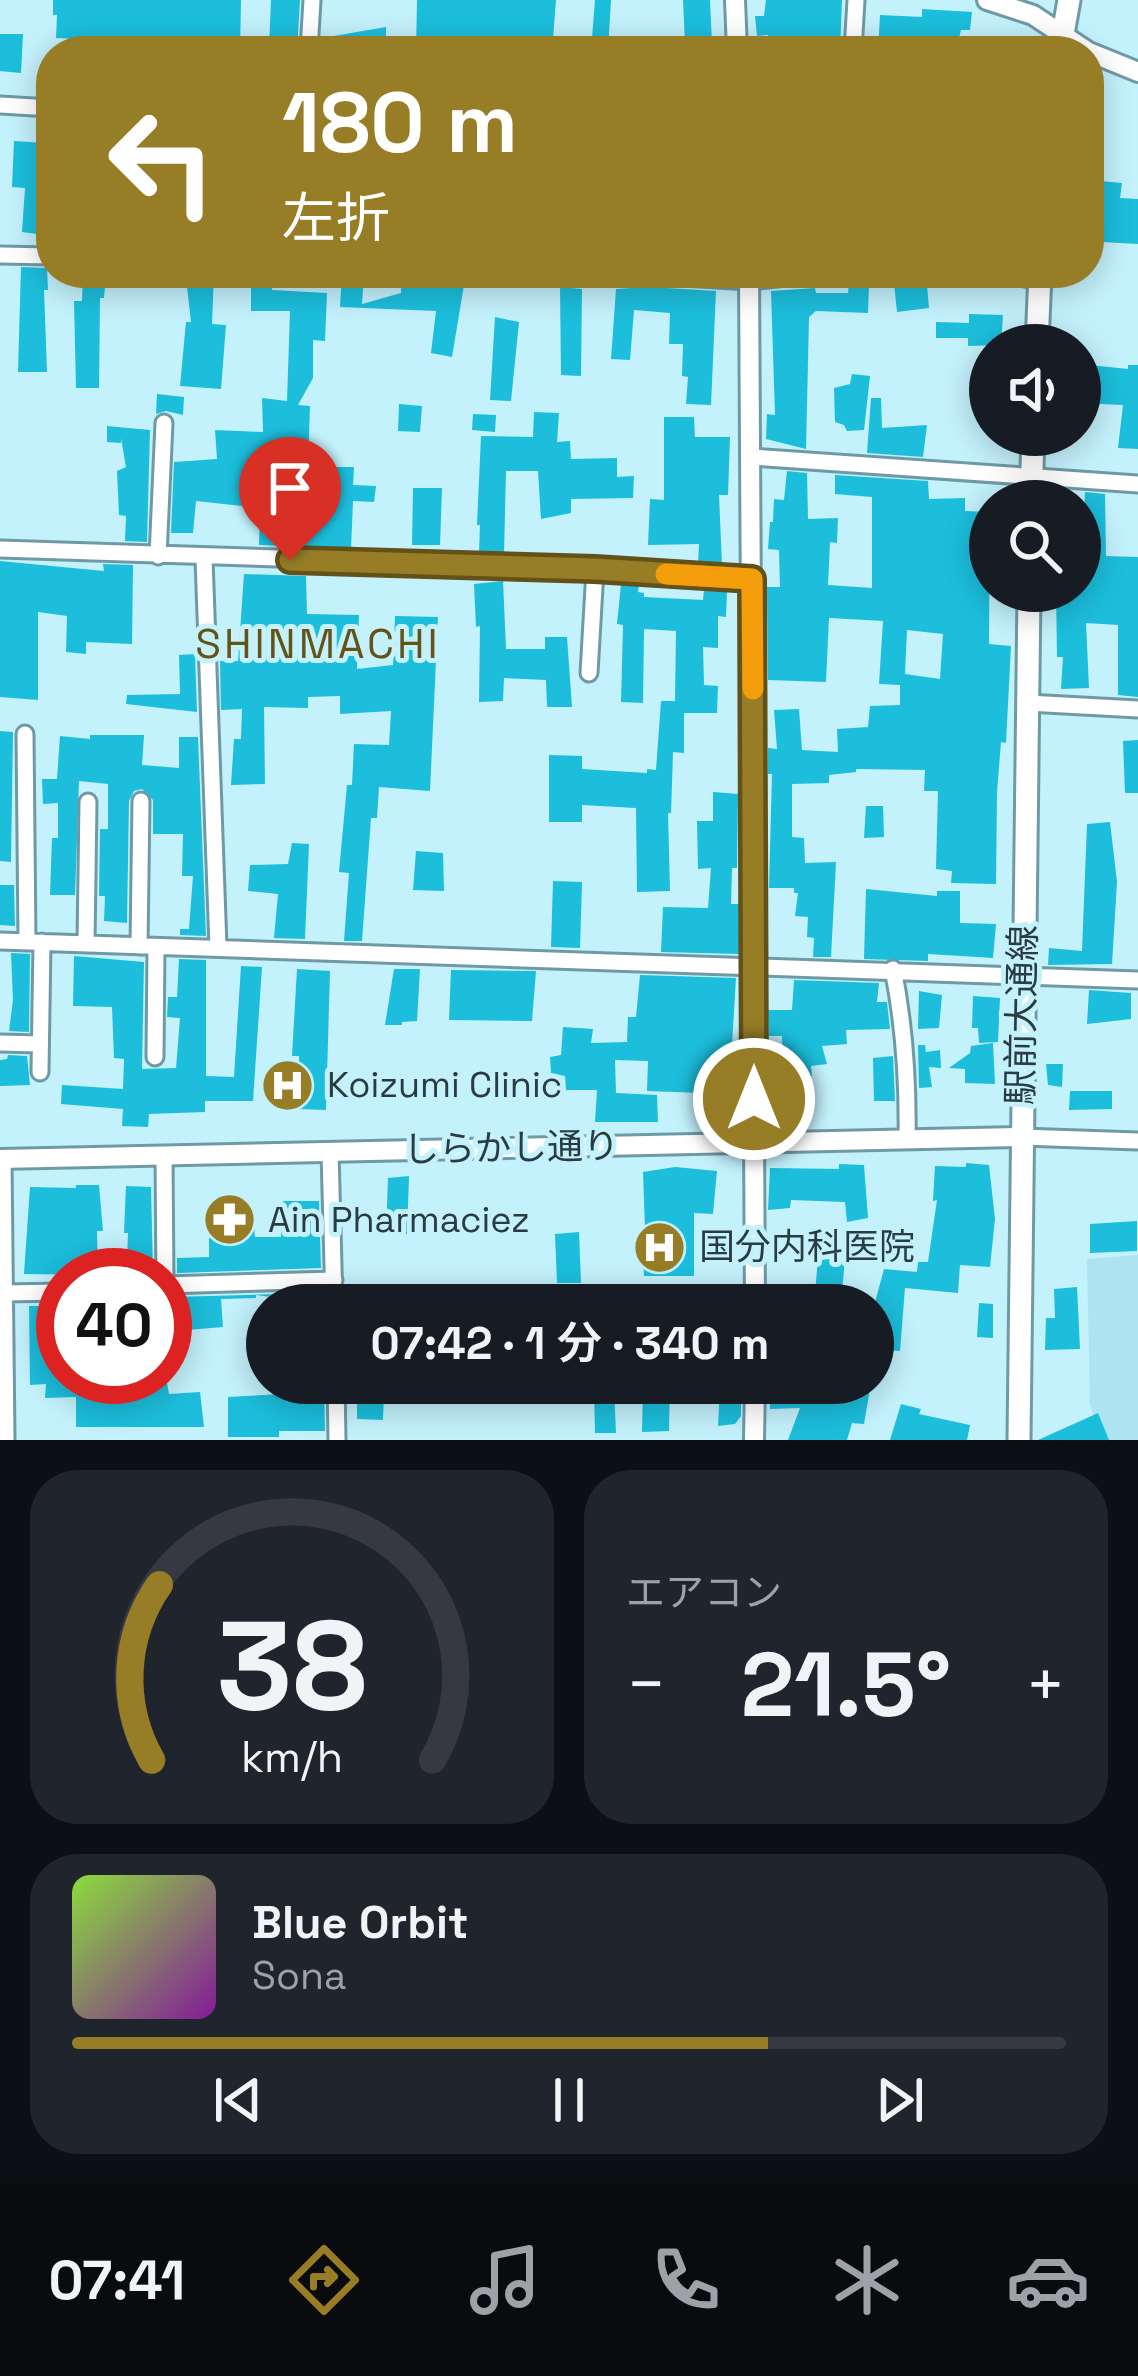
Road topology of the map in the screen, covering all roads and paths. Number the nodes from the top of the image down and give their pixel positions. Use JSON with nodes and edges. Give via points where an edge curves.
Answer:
{"nodes":[{"id":1,"x":312,"y":0,"type":"edge"},
{"id":2,"x":734,"y":0,"type":"edge"},
{"id":3,"x":856,"y":0,"type":"edge"},
{"id":4,"x":987,"y":0,"type":"edge"},
{"id":5,"x":1069,"y":0,"type":"edge"},
{"id":6,"x":310,"y":36,"type":"edge"},
{"id":7,"x":736,"y":36,"type":"edge"},
{"id":8,"x":854,"y":36,"type":"edge"},
{"id":9,"x":1055,"y":36,"type":"edge"},
{"id":10,"x":1062,"y":36,"type":"edge"},
{"id":11,"x":1104,"y":58,"type":"edge"},
{"id":12,"x":1138,"y":72,"type":"edge"},
{"id":13,"x":0,"y":105,"type":"edge"},
{"id":14,"x":36,"y":106,"type":"edge"},
{"id":15,"x":0,"y":255,"type":"edge"},
{"id":16,"x":36,"y":256,"type":"edge"},
{"id":17,"x":749,"y":288,"type":"edge"},
{"id":18,"x":1040,"y":288,"type":"edge"},
{"id":19,"x":1038,"y":324,"type":"edge"},
{"id":20,"x":164,"y":422,"type":"dead end"},
{"id":21,"x":1032,"y":456,"type":"edge"},
{"id":22,"x":752,"y":457,"type":"junction"},
{"id":23,"x":1032,"y":475,"type":"junction"},
{"id":24,"x":1032,"y":480,"type":"edge"},
{"id":25,"x":1138,"y":484,"type":"edge"},
{"id":26,"x":0,"y":549,"type":"edge"},
{"id":27,"x":158,"y":556,"type":"junction"},
{"id":28,"x":204,"y":559,"type":"junction"},
{"id":29,"x":595,"y":569,"type":"junction"},
{"id":30,"x":752,"y":579,"type":"junction"},
{"id":31,"x":1029,"y":612,"type":"edge"},
{"id":32,"x":589,"y":673,"type":"dead end"},
{"id":33,"x":1027,"y":703,"type":"junction"},
{"id":34,"x":1138,"y":709,"type":"edge"},
{"id":35,"x":25,"y":734,"type":"dead end"},
{"id":36,"x":141,"y":801,"type":"dead end"},
{"id":37,"x":88,"y":802,"type":"dead end"},
{"id":38,"x":0,"y":941,"type":"edge"},
{"id":39,"x":35,"y":942,"type":"junction"},
{"id":40,"x":86,"y":944,"type":"junction"},
{"id":41,"x":148,"y":946,"type":"junction"},
{"id":42,"x":218,"y":947,"type":"junction"},
{"id":43,"x":754,"y":964,"type":"junction"},
{"id":44,"x":892,"y":970,"type":"junction"},
{"id":45,"x":1022,"y":975,"type":"junction"},
{"id":46,"x":1138,"y":980,"type":"edge"},
{"id":47,"x":0,"y":1043,"type":"edge"},
{"id":48,"x":40,"y":1044,"type":"junction"},
{"id":49,"x":155,"y":1057,"type":"dead end"},
{"id":50,"x":40,"y":1072,"type":"dead end"},
{"id":51,"x":1021,"y":1137,"type":"junction"},
{"id":52,"x":907,"y":1140,"type":"junction"},
{"id":53,"x":1138,"y":1141,"type":"edge"},
{"id":54,"x":754,"y":1144,"type":"junction"},
{"id":55,"x":330,"y":1151,"type":"junction"},
{"id":56,"x":164,"y":1156,"type":"junction"},
{"id":57,"x":1,"y":1159,"type":"edge"},
{"id":58,"x":165,"y":1248,"type":"edge"},
{"id":59,"x":334,"y":1280,"type":"junction"},
{"id":60,"x":192,"y":1284,"type":"edge"},
{"id":61,"x":334,"y":1284,"type":"edge"},
{"id":62,"x":754,"y":1284,"type":"edge"},
{"id":63,"x":36,"y":1292,"type":"edge"},
{"id":64,"x":4,"y":1293,"type":"junction"},
{"id":65,"x":337,"y":1404,"type":"edge"},
{"id":66,"x":755,"y":1404,"type":"edge"},
{"id":67,"x":6,"y":1440,"type":"edge"},
{"id":68,"x":338,"y":1440,"type":"edge"},
{"id":69,"x":754,"y":1440,"type":"edge"},
{"id":70,"x":1019,"y":1440,"type":"edge"}],
"edges":[{"from":1,"to":6,"type":"street"},
{"from":2,"to":7,"type":"street"},
{"from":3,"to":8,"type":"street"},
{"from":4,"to":9,"type":"street","via":[[1034,15]]},
{"from":5,"to":10,"type":"main road"},
{"from":11,"to":12,"type":"street"},
{"from":13,"to":14,"type":"street"},
{"from":15,"to":16,"type":"street"},
{"from":17,"to":22,"type":"street"},
{"from":18,"to":19,"type":"main road"},
{"from":20,"to":27,"type":"street"},
{"from":21,"to":23,"type":"main road"},
{"from":22,"to":23,"type":"street"},
{"from":22,"to":30,"type":"street"},
{"from":23,"to":24,"type":"main road"},
{"from":23,"to":25,"type":"street"},
{"from":26,"to":27,"type":"street"},
{"from":27,"to":28,"type":"street"},
{"from":28,"to":29,"type":"street"},
{"from":28,"to":42,"type":"street"},
{"from":29,"to":30,"type":"street"},
{"from":29,"to":32,"type":"street"},
{"from":30,"to":43,"type":"street"},
{"from":31,"to":33,"type":"main road","name":"駅前大通線"},
{"from":33,"to":34,"type":"street"},
{"from":33,"to":45,"type":"main road","name":"駅前大通線"},
{"from":35,"to":39,"type":"street"},
{"from":36,"to":41,"type":"street"},
{"from":37,"to":40,"type":"street"},
{"from":38,"to":39,"type":"street"},
{"from":39,"to":40,"type":"street"},
{"from":39,"to":48,"type":"street"},
{"from":40,"to":41,"type":"street"},
{"from":41,"to":42,"type":"street"},
{"from":41,"to":49,"type":"street"},
{"from":42,"to":43,"type":"street"},
{"from":43,"to":44,"type":"street"},
{"from":43,"to":54,"type":"street"},
{"from":44,"to":45,"type":"street"},
{"from":44,"to":52,"type":"street","via":[[908,1058]]},
{"from":45,"to":46,"type":"street"},
{"from":45,"to":51,"type":"main road","name":"駅前大通線"},
{"from":47,"to":48,"type":"street"},
{"from":48,"to":50,"type":"street"},
{"from":51,"to":52,"type":"street","name":"しらかし通り"},
{"from":51,"to":53,"type":"street"},
{"from":51,"to":70,"type":"main road","name":"駅前大通線"},
{"from":52,"to":54,"type":"street","name":"しらかし通り"},
{"from":54,"to":55,"type":"street","name":"しらかし通り"},
{"from":54,"to":62,"type":"street"},
{"from":55,"to":56,"type":"street","name":"しらかし通り"},
{"from":55,"to":59,"type":"street"},
{"from":56,"to":57,"type":"street","name":"しらかし通り"},
{"from":56,"to":58,"type":"street"},
{"from":57,"to":64,"type":"street"},
{"from":59,"to":60,"type":"street"},
{"from":59,"to":61,"type":"street"},
{"from":63,"to":64,"type":"street"},
{"from":64,"to":67,"type":"street"},
{"from":65,"to":68,"type":"street"},
{"from":66,"to":69,"type":"street"}]}
